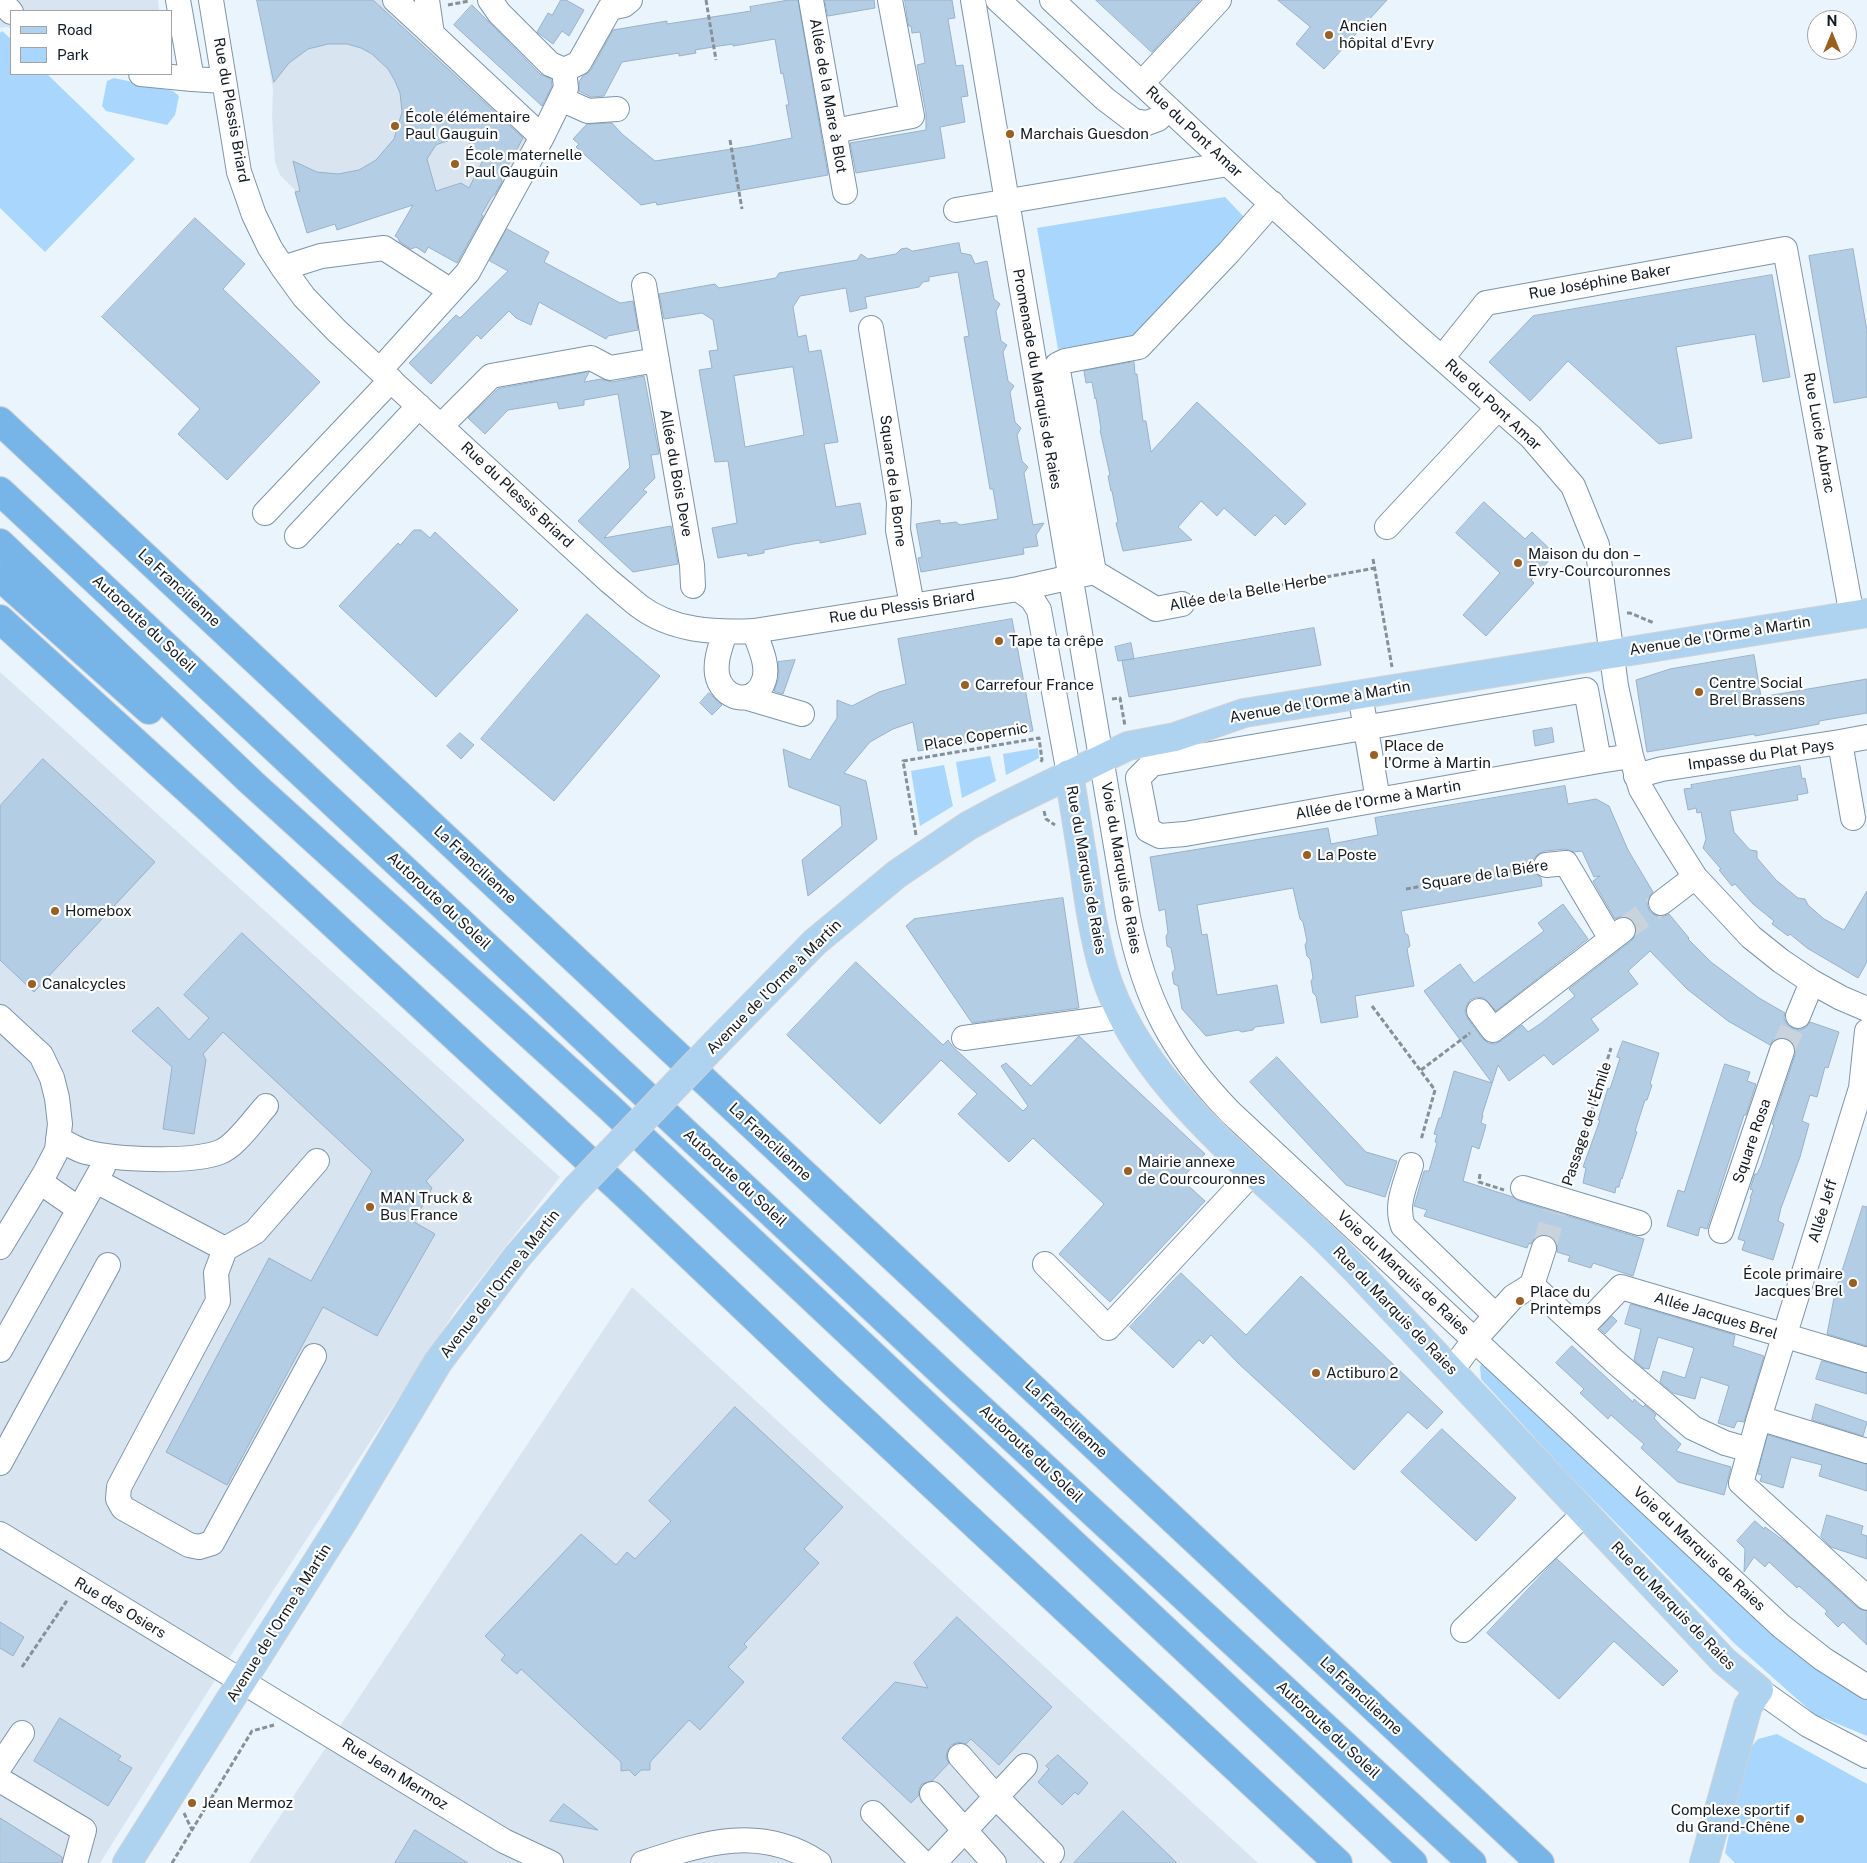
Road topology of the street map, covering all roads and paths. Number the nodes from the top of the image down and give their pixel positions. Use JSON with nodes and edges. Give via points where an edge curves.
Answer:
{"nodes":[{"id":1,"x":0,"y":0,"type":"edge"},
{"id":2,"x":178,"y":0,"type":"edge"},
{"id":3,"x":211,"y":0,"type":"edge"},
{"id":4,"x":395,"y":0,"type":"edge"},
{"id":5,"x":478,"y":0,"type":"edge"},
{"id":6,"x":490,"y":0,"type":"edge"},
{"id":7,"x":630,"y":0,"type":"edge"},
{"id":8,"x":706,"y":0,"type":"edge"},
{"id":9,"x":811,"y":0,"type":"edge"},
{"id":10,"x":890,"y":0,"type":"edge"},
{"id":11,"x":973,"y":0,"type":"edge"},
{"id":12,"x":998,"y":0,"type":"edge"},
{"id":13,"x":1052,"y":0,"type":"edge"},
{"id":14,"x":1219,"y":0,"type":"edge"},
{"id":15,"x":427,"y":4,"type":"edge"},
{"id":16,"x":10,"y":11,"type":"edge"},
{"id":17,"x":432,"y":34,"type":"junction"},
{"id":18,"x":716,"y":60,"type":"dead end"},
{"id":19,"x":564,"y":70,"type":"junction"},
{"id":20,"x":154,"y":75,"type":"edge"},
{"id":21,"x":192,"y":78,"type":"junction"},
{"id":22,"x":224,"y":81,"type":"junction"},
{"id":23,"x":1142,"y":84,"type":"junction"},
{"id":24,"x":561,"y":99,"type":"junction"},
{"id":25,"x":1168,"y":108,"type":"junction"},
{"id":26,"x":617,"y":109,"type":"dead end"},
{"id":27,"x":834,"y":132,"type":"junction"},
{"id":28,"x":542,"y":137,"type":"junction"},
{"id":29,"x":730,"y":140,"type":"dead end"},
{"id":30,"x":1228,"y":164,"type":"junction"},
{"id":31,"x":844,"y":192,"type":"dead end"},
{"id":32,"x":1007,"y":202,"type":"junction"},
{"id":33,"x":1272,"y":203,"type":"junction"},
{"id":34,"x":742,"y":209,"type":"dead end"},
{"id":35,"x":956,"y":210,"type":"dead end"},
{"id":36,"x":1785,"y":250,"type":"joint"},
{"id":37,"x":283,"y":268,"type":"junction"},
{"id":38,"x":644,"y":285,"type":"dead end"},
{"id":39,"x":452,"y":291,"type":"junction"},
{"id":40,"x":871,"y":328,"type":"dead end"},
{"id":41,"x":1442,"y":358,"type":"junction"},
{"id":42,"x":657,"y":360,"type":"junction"},
{"id":43,"x":385,"y":375,"type":"junction"},
{"id":44,"x":420,"y":406,"type":"junction"},
{"id":45,"x":1498,"y":408,"type":"junction"},
{"id":46,"x":0,"y":421,"type":"edge"},
{"id":47,"x":441,"y":426,"type":"junction"},
{"id":48,"x":0,"y":490,"type":"edge"},
{"id":49,"x":265,"y":513,"type":"dead end"},
{"id":50,"x":1387,"y":527,"type":"dead end"},
{"id":51,"x":297,"y":536,"type":"dead end"},
{"id":52,"x":0,"y":543,"type":"edge"},
{"id":53,"x":1373,"y":559,"type":"dead end"},
{"id":54,"x":1375,"y":568,"type":"junction"},
{"id":55,"x":1094,"y":572,"type":"junction"},
{"id":56,"x":0,"y":577,"type":"edge"},
{"id":57,"x":1071,"y":577,"type":"junction"},
{"id":58,"x":693,"y":586,"type":"dead end"},
{"id":59,"x":1018,"y":589,"type":"junction"},
{"id":60,"x":1182,"y":604,"type":"joint"},
{"id":61,"x":912,"y":606,"type":"junction"},
{"id":62,"x":1860,"y":615,"type":"edge"},
{"id":63,"x":0,"y":619,"type":"edge"},
{"id":64,"x":754,"y":631,"type":"junction"},
{"id":65,"x":725,"y":632,"type":"junction"},
{"id":66,"x":1612,"y":653,"type":"junction"},
{"id":67,"x":1395,"y":688,"type":"junction"},
{"id":68,"x":1360,"y":694,"type":"junction"},
{"id":69,"x":748,"y":698,"type":"junction"},
{"id":70,"x":802,"y":714,"type":"dead end"},
{"id":71,"x":1366,"y":727,"type":"junction"},
{"id":72,"x":1867,"y":736,"type":"edge"},
{"id":73,"x":1840,"y":742,"type":"junction"},
{"id":74,"x":1102,"y":757,"type":"junction"},
{"id":75,"x":1600,"y":762,"type":"junction"},
{"id":76,"x":1634,"y":766,"type":"junction"},
{"id":77,"x":1069,"y":774,"type":"junction"},
{"id":78,"x":252,"y":783,"type":"junction"},
{"id":79,"x":1038,"y":790,"type":"junction"},
{"id":80,"x":1378,"y":800,"type":"junction"},
{"id":81,"x":1853,"y":818,"type":"dead end"},
{"id":82,"x":1058,"y":827,"type":"dead end"},
{"id":83,"x":916,"y":838,"type":"dead end"},
{"id":84,"x":1546,"y":864,"type":"joint"},
{"id":85,"x":1695,"y":877,"type":"junction"},
{"id":86,"x":1406,"y":888,"type":"dead end"},
{"id":87,"x":1661,"y":904,"type":"tunnel mouth"},
{"id":88,"x":1812,"y":982,"type":"junction"},
{"id":89,"x":1372,"y":1006,"type":"dead end"},
{"id":90,"x":1867,"y":1009,"type":"edge"},
{"id":91,"x":1122,"y":1013,"type":"junction"},
{"id":92,"x":1482,"y":1016,"type":"joint"},
{"id":93,"x":1798,"y":1016,"type":"tunnel mouth"},
{"id":94,"x":0,"y":1017,"type":"edge"},
{"id":95,"x":1867,"y":1031,"type":"edge"},
{"id":96,"x":964,"y":1038,"type":"dead end"},
{"id":97,"x":1612,"y":1048,"type":"dead end"},
{"id":98,"x":1782,"y":1051,"type":"tunnel mouth"},
{"id":99,"x":1421,"y":1070,"type":"junction"},
{"id":100,"x":266,"y":1106,"type":"dead end"},
{"id":101,"x":58,"y":1139,"type":"junction"},
{"id":102,"x":1421,"y":1140,"type":"dead end"},
{"id":103,"x":110,"y":1155,"type":"junction"},
{"id":104,"x":317,"y":1161,"type":"dead end"},
{"id":105,"x":1253,"y":1172,"type":"junction"},
{"id":106,"x":1404,"y":1172,"type":"dead end"},
{"id":107,"x":1480,"y":1174,"type":"dead end"},
{"id":108,"x":96,"y":1181,"type":"junction"},
{"id":109,"x":40,"y":1182,"type":"junction"},
{"id":110,"x":1478,"y":1182,"type":"dead end"},
{"id":111,"x":1523,"y":1188,"type":"dead end"},
{"id":112,"x":1560,"y":1201,"type":"junction"},
{"id":113,"x":80,"y":1209,"type":"junction"},
{"id":114,"x":1639,"y":1223,"type":"dead end"},
{"id":115,"x":1721,"y":1231,"type":"dead end"},
{"id":116,"x":0,"y":1247,"type":"edge"},
{"id":117,"x":225,"y":1248,"type":"junction"},
{"id":118,"x":1544,"y":1248,"type":"tunnel mouth"},
{"id":119,"x":1045,"y":1264,"type":"dead end"},
{"id":120,"x":108,"y":1265,"type":"dead end"},
{"id":121,"x":1532,"y":1285,"type":"junction"},
{"id":122,"x":1496,"y":1316,"type":"junction"},
{"id":123,"x":1581,"y":1329,"type":"junction"},
{"id":124,"x":1784,"y":1336,"type":"junction"},
{"id":125,"x":1475,"y":1340,"type":"junction"},
{"id":126,"x":0,"y":1350,"type":"edge"},
{"id":127,"x":314,"y":1356,"type":"dead end"},
{"id":128,"x":1867,"y":1360,"type":"edge"},
{"id":129,"x":1452,"y":1370,"type":"junction"},
{"id":130,"x":1759,"y":1418,"type":"junction"},
{"id":131,"x":1750,"y":1450,"type":"junction"},
{"id":132,"x":1867,"y":1450,"type":"edge"},
{"id":133,"x":0,"y":1463,"type":"edge"},
{"id":134,"x":1585,"y":1513,"type":"junction"},
{"id":135,"x":0,"y":1534,"type":"edge"},
{"id":136,"x":79,"y":1582,"type":"junction"},
{"id":137,"x":1867,"y":1598,"type":"edge"},
{"id":138,"x":1463,"y":1630,"type":"dead end"},
{"id":139,"x":22,"y":1667,"type":"dead end"},
{"id":140,"x":240,"y":1682,"type":"junction"},
{"id":141,"x":1750,"y":1684,"type":"junction"},
{"id":142,"x":1867,"y":1687,"type":"edge"},
{"id":143,"x":282,"y":1729,"type":"dead end"},
{"id":144,"x":22,"y":1732,"type":"dead end"},
{"id":145,"x":960,"y":1756,"type":"dead end"},
{"id":146,"x":1867,"y":1756,"type":"edge"},
{"id":147,"x":0,"y":1766,"type":"edge"},
{"id":148,"x":1025,"y":1766,"type":"dead end"},
{"id":149,"x":0,"y":1780,"type":"edge"},
{"id":150,"x":932,"y":1794,"type":"dead end"},
{"id":151,"x":996,"y":1797,"type":"junction"},
{"id":152,"x":183,"y":1809,"type":"dead end"},
{"id":153,"x":873,"y":1814,"type":"dead end"},
{"id":154,"x":192,"y":1831,"type":"junction"},
{"id":155,"x":964,"y":1831,"type":"junction"},
{"id":156,"x":1052,"y":1853,"type":"dead end"},
{"id":157,"x":75,"y":1863,"type":"edge"},
{"id":158,"x":127,"y":1863,"type":"edge"},
{"id":159,"x":172,"y":1863,"type":"edge"},
{"id":160,"x":551,"y":1863,"type":"edge"},
{"id":161,"x":643,"y":1863,"type":"edge"},
{"id":162,"x":819,"y":1863,"type":"edge"},
{"id":163,"x":923,"y":1863,"type":"edge"},
{"id":164,"x":934,"y":1863,"type":"edge"},
{"id":165,"x":994,"y":1863,"type":"edge"},
{"id":166,"x":1338,"y":1863,"type":"edge"},
{"id":167,"x":1413,"y":1863,"type":"edge"},
{"id":168,"x":1472,"y":1863,"type":"edge"},
{"id":169,"x":1540,"y":1863,"type":"edge"},
{"id":170,"x":1687,"y":1863,"type":"edge"},
{"id":171,"x":1704,"y":1863,"type":"edge"}],
"edges":[{"from":1,"to":16,"type":"street"},
{"from":2,"to":21,"type":"street"},
{"from":3,"to":22,"type":"street","name":"Rue du Plessis Briard"},
{"from":4,"to":17,"type":"street"},
{"from":5,"to":15,"type":"path"},
{"from":6,"to":19,"type":"street","via":[[498,13],[550,64]]},
{"from":7,"to":19,"type":"street","via":[[610,8],[579,63]]},
{"from":8,"to":18,"type":"path"},
{"from":9,"to":27,"type":"street","name":"Allée de la Mare à Blot"},
{"from":10,"to":27,"type":"street","via":[[912,116]]},
{"from":11,"to":32,"type":"street","name":"Promenade du Marquis de Raies"},
{"from":12,"to":25,"type":"street","via":[[1105,99],[1134,121],[1147,123],[1158,119]]},
{"from":13,"to":23,"type":"street","name":"Rue du Pont Amar"},
{"from":14,"to":23,"type":"street"},
{"from":15,"to":17,"type":"street"},
{"from":17,"to":28,"type":"street"},
{"from":19,"to":24,"type":"street","via":[[566,88]]},
{"from":20,"to":21,"type":"street"},
{"from":21,"to":22,"type":"street"},
{"from":22,"to":37,"type":"street","name":"Rue du Plessis Briard","via":[[240,172],[254,215]]},
{"from":23,"to":25,"type":"street","name":"Rue du Pont Amar"},
{"from":24,"to":26,"type":"street","via":[[588,111]]},
{"from":24,"to":28,"type":"street"},
{"from":25,"to":30,"type":"street","name":"Rue du Pont Amar"},
{"from":27,"to":31,"type":"street","name":"Allée de la Mare à Blot"},
{"from":28,"to":39,"type":"street","via":[[468,272]]},
{"from":29,"to":34,"type":"path"},
{"from":30,"to":32,"type":"street"},
{"from":30,"to":33,"type":"street","name":"Rue du Pont Amar"},
{"from":32,"to":35,"type":"street"},
{"from":32,"to":57,"type":"street","name":"Promenade du Marquis de Raies"},
{"from":33,"to":41,"type":"street","name":"Rue du Pont Amar"},
{"from":33,"to":55,"type":"street","via":[[1139,347],[1056,365]]},
{"from":36,"to":41,"type":"street","name":"Rue Joséphine Baker","via":[[1486,303]]},
{"from":36,"to":62,"type":"street","name":"Rue Lucie Aubrac"},
{"from":37,"to":39,"type":"street","via":[[321,256],[384,248]]},
{"from":37,"to":43,"type":"street","name":"Rue du Plessis Briard","via":[[337,331]]},
{"from":38,"to":42,"type":"street","name":"Allée du Bois Deve"},
{"from":39,"to":43,"type":"street"},
{"from":40,"to":61,"type":"street","name":"Square de la Borne","via":[[899,502],[898,530]]},
{"from":41,"to":45,"type":"street","name":"Rue du Pont Amar"},
{"from":42,"to":47,"type":"street","via":[[610,368],[591,358],[490,376]]},
{"from":42,"to":58,"type":"street","name":"Allée du Bois Deve"},
{"from":43,"to":44,"type":"street","name":"Rue du Plessis Briard"},
{"from":43,"to":49,"type":"street"},
{"from":44,"to":47,"type":"street","name":"Rue du Plessis Briard"},
{"from":44,"to":51,"type":"street"},
{"from":45,"to":50,"type":"street"},
{"from":45,"to":66,"type":"street","name":"Rue du Pont Amar","via":[[1531,437],[1574,486],[1597,545]]},
{"from":46,"to":169,"type":"highway","name":"La Francilienne"},
{"from":47,"to":65,"type":"street","name":"Rue du Plessis Briard","via":[[640,607],[665,620],[701,630]]},
{"from":48,"to":168,"type":"highway","name":"Autoroute du Soleil","via":[[959,1388]]},
{"from":52,"to":78,"type":"highway"},
{"from":53,"to":54,"type":"path"},
{"from":54,"to":60,"type":"path","name":"Allée de la Belle Herbe"},
{"from":54,"to":67,"type":"path"},
{"from":55,"to":57,"type":"street"},
{"from":55,"to":60,"type":"street","name":"Allée de la Belle Herbe","via":[[1156,609]]},
{"from":56,"to":78,"type":"highway","via":[[190,747]]},
{"from":57,"to":59,"type":"street","name":"Rue du Plessis Briard"},
{"from":57,"to":74,"type":"street","name":"Promenade du Marquis de Raies"},
{"from":59,"to":61,"type":"street","name":"Rue du Plessis Briard"},
{"from":59,"to":77,"type":"street","via":[[1032,599],[1039,610]]},
{"from":61,"to":64,"type":"street","name":"Rue du Plessis Briard"},
{"from":62,"to":66,"type":"main road","name":"Avenue de l'Orme à Martin"},
{"from":63,"to":166,"type":"highway","via":[[620,1189]]},
{"from":64,"to":65,"type":"street","name":"Rue du Plessis Briard"},
{"from":64,"to":69,"type":"street","via":[[763,655],[765,679],[756,694]]},
{"from":65,"to":69,"type":"street","via":[[717,659],[721,687],[735,697]]},
{"from":66,"to":67,"type":"main road","name":"Avenue de l'Orme à Martin"},
{"from":66,"to":76,"type":"street","name":"Rue du Pont Amar","via":[[1622,720]]},
{"from":67,"to":68,"type":"main road","name":"Avenue de l'Orme à Martin"},
{"from":68,"to":71,"type":"street"},
{"from":68,"to":74,"type":"main road","name":"Avenue de l'Orme à Martin","via":[[1244,713],[1176,736],[1128,746]]},
{"from":69,"to":70,"type":"street"},
{"from":71,"to":75,"type":"street","via":[[1586,690]]},
{"from":71,"to":80,"type":"street"},
{"from":71,"to":80,"type":"street","name":"Allée de l'Orme à Martin","via":[[1152,764],[1138,778],[1148,830],[1160,836]]},
{"from":72,"to":73,"type":"street"},
{"from":73,"to":76,"type":"street","name":"Impasse du Plat Pays","via":[[1662,769]]},
{"from":73,"to":81,"type":"street","name":"Impasse du Plat Pays"},
{"from":74,"to":77,"type":"main road","name":"Avenue de l'Orme à Martin"},
{"from":74,"to":125,"type":"street","name":"Voie du Marquis de Raies","via":[[1135,950],[1148,991],[1174,1044],[1204,1086],[1230,1112]]},
{"from":75,"to":76,"type":"street","name":"Allée de l'Orme à Martin"},
{"from":75,"to":80,"type":"street","name":"Allée de l'Orme à Martin"},
{"from":76,"to":85,"type":"street","name":"Rue du Pont Amar","via":[[1641,789]]},
{"from":77,"to":79,"type":"main road","name":"Avenue de l'Orme à Martin"},
{"from":77,"to":91,"type":"main road","name":"Rue du Marquis de Raies","via":[[1093,929],[1105,973]]},
{"from":78,"to":167,"type":"highway","via":[[609,1106]]},
{"from":79,"to":82,"type":"path","name":"Place Copernic","via":[[1046,819]]},
{"from":79,"to":83,"type":"path","name":"Place Copernic","via":[[1034,769],[1042,760],[1039,738],[902,762]]},
{"from":79,"to":140,"type":"main road","name":"Avenue de l'Orme à Martin","bridge":true,"via":[[968,826],[897,874],[815,942],[575,1190],[517,1257],[438,1362],[343,1521]]},
{"from":84,"to":86,"type":"path","name":"Square de la Biére"},
{"from":84,"to":92,"type":"street","name":"Square de la Biére","via":[[1566,863],[1617,934],[1493,1030]]},
{"from":85,"to":87,"type":"street"},
{"from":85,"to":88,"type":"street","name":"Rue du Pont Amar","via":[[1751,937]]},
{"from":88,"to":90,"type":"street","name":"Rue du Pont Amar"},
{"from":88,"to":93,"type":"street"},
{"from":89,"to":99,"type":"path"},
{"from":91,"to":96,"type":"street","via":[[1110,1018]]},
{"from":91,"to":105,"type":"main road","name":"Rue du Marquis de Raies","via":[[1145,1055],[1177,1095]]},
{"from":92,"to":99,"type":"path"},
{"from":94,"to":101,"type":"street","via":[[41,1056],[52,1078],[60,1124]]},
{"from":95,"to":124,"type":"street","name":"Allée Jeff","via":[[1861,1088]]},
{"from":97,"to":112,"type":"path","name":"Passage de l'Émile"},
{"from":98,"to":115,"type":"street","name":"Square Rosa"},
{"from":99,"to":102,"type":"path","via":[[1435,1090]]},
{"from":100,"to":103,"type":"street","via":[[222,1152],[187,1158]]},
{"from":101,"to":103,"type":"street","via":[[86,1152]]},
{"from":101,"to":109,"type":"street","via":[[57,1150]]},
{"from":103,"to":108,"type":"street"},
{"from":104,"to":117,"type":"street","via":[[255,1232]]},
{"from":105,"to":119,"type":"street","via":[[1108,1328]]},
{"from":105,"to":129,"type":"main road","name":"Rue du Marquis de Raies","via":[[1337,1251]]},
{"from":106,"to":122,"type":"street","via":[[1399,1211],[1403,1226]]},
{"from":107,"to":110,"type":"path"},
{"from":108,"to":113,"type":"street"},
{"from":108,"to":117,"type":"street"},
{"from":109,"to":113,"type":"street"},
{"from":109,"to":116,"type":"street"},
{"from":111,"to":112,"type":"street","name":"Passage de l'Émile"},
{"from":112,"to":114,"type":"street","name":"Passage de l'Émile"},
{"from":113,"to":126,"type":"street"},
{"from":117,"to":127,"type":"street","via":[[216,1274],[218,1300],[118,1487],[118,1499],[123,1508],[189,1545],[212,1544]]},
{"from":118,"to":121,"type":"street"},
{"from":120,"to":133,"type":"street"},
{"from":121,"to":122,"type":"street","via":[[1513,1298]]},
{"from":121,"to":123,"type":"street"},
{"from":122,"to":125,"type":"street"},
{"from":123,"to":124,"type":"street","name":"Allée Jacques Brel","via":[[1621,1287]]},
{"from":123,"to":131,"type":"street","via":[[1693,1428]]},
{"from":124,"to":128,"type":"street","name":"Allée Jacques Brel"},
{"from":124,"to":130,"type":"street","name":"Allée Jeff"},
{"from":125,"to":129,"type":"street"},
{"from":125,"to":142,"type":"street","name":"Voie du Marquis de Raies","via":[[1781,1626],[1823,1659]]},
{"from":129,"to":134,"type":"main road","name":"Rue du Marquis de Raies"},
{"from":130,"to":131,"type":"street","name":"Allée Jeff"},
{"from":130,"to":132,"type":"street"},
{"from":131,"to":137,"type":"street","name":"Allée Jeff","via":[[1741,1483]]},
{"from":134,"to":138,"type":"street"},
{"from":134,"to":141,"type":"main road","name":"Rue du Marquis de Raies","via":[[1724,1661]]},
{"from":135,"to":136,"type":"street","name":"Rue des Osiers"},
{"from":136,"to":139,"type":"path"},
{"from":136,"to":140,"type":"street","name":"Rue des Osiers"},
{"from":140,"to":158,"type":"main road","name":"Avenue de l'Orme à Martin"},
{"from":140,"to":160,"type":"street","name":"Rue Jean Mermoz","via":[[504,1841]]},
{"from":141,"to":146,"type":"street","name":"Rue du Marquis de Raies","via":[[1808,1725]]},
{"from":141,"to":170,"type":"main road","via":[[1720,1734]]},
{"from":141,"to":171,"type":"main road","via":[[1748,1706]]},
{"from":143,"to":154,"type":"path","via":[[274,1725],[252,1731]]},
{"from":144,"to":147,"type":"street"},
{"from":145,"to":151,"type":"street"},
{"from":148,"to":151,"type":"street"},
{"from":149,"to":157,"type":"street","via":[[84,1830]]},
{"from":150,"to":155,"type":"street"},
{"from":151,"to":155,"type":"street"},
{"from":151,"to":156,"type":"street"},
{"from":152,"to":154,"type":"path"},
{"from":153,"to":163,"type":"street"},
{"from":154,"to":159,"type":"path"},
{"from":155,"to":164,"type":"street"},
{"from":155,"to":165,"type":"street"},
{"from":161,"to":162,"type":"street","via":[[679,1851],[735,1839],[786,1847]]}]}
